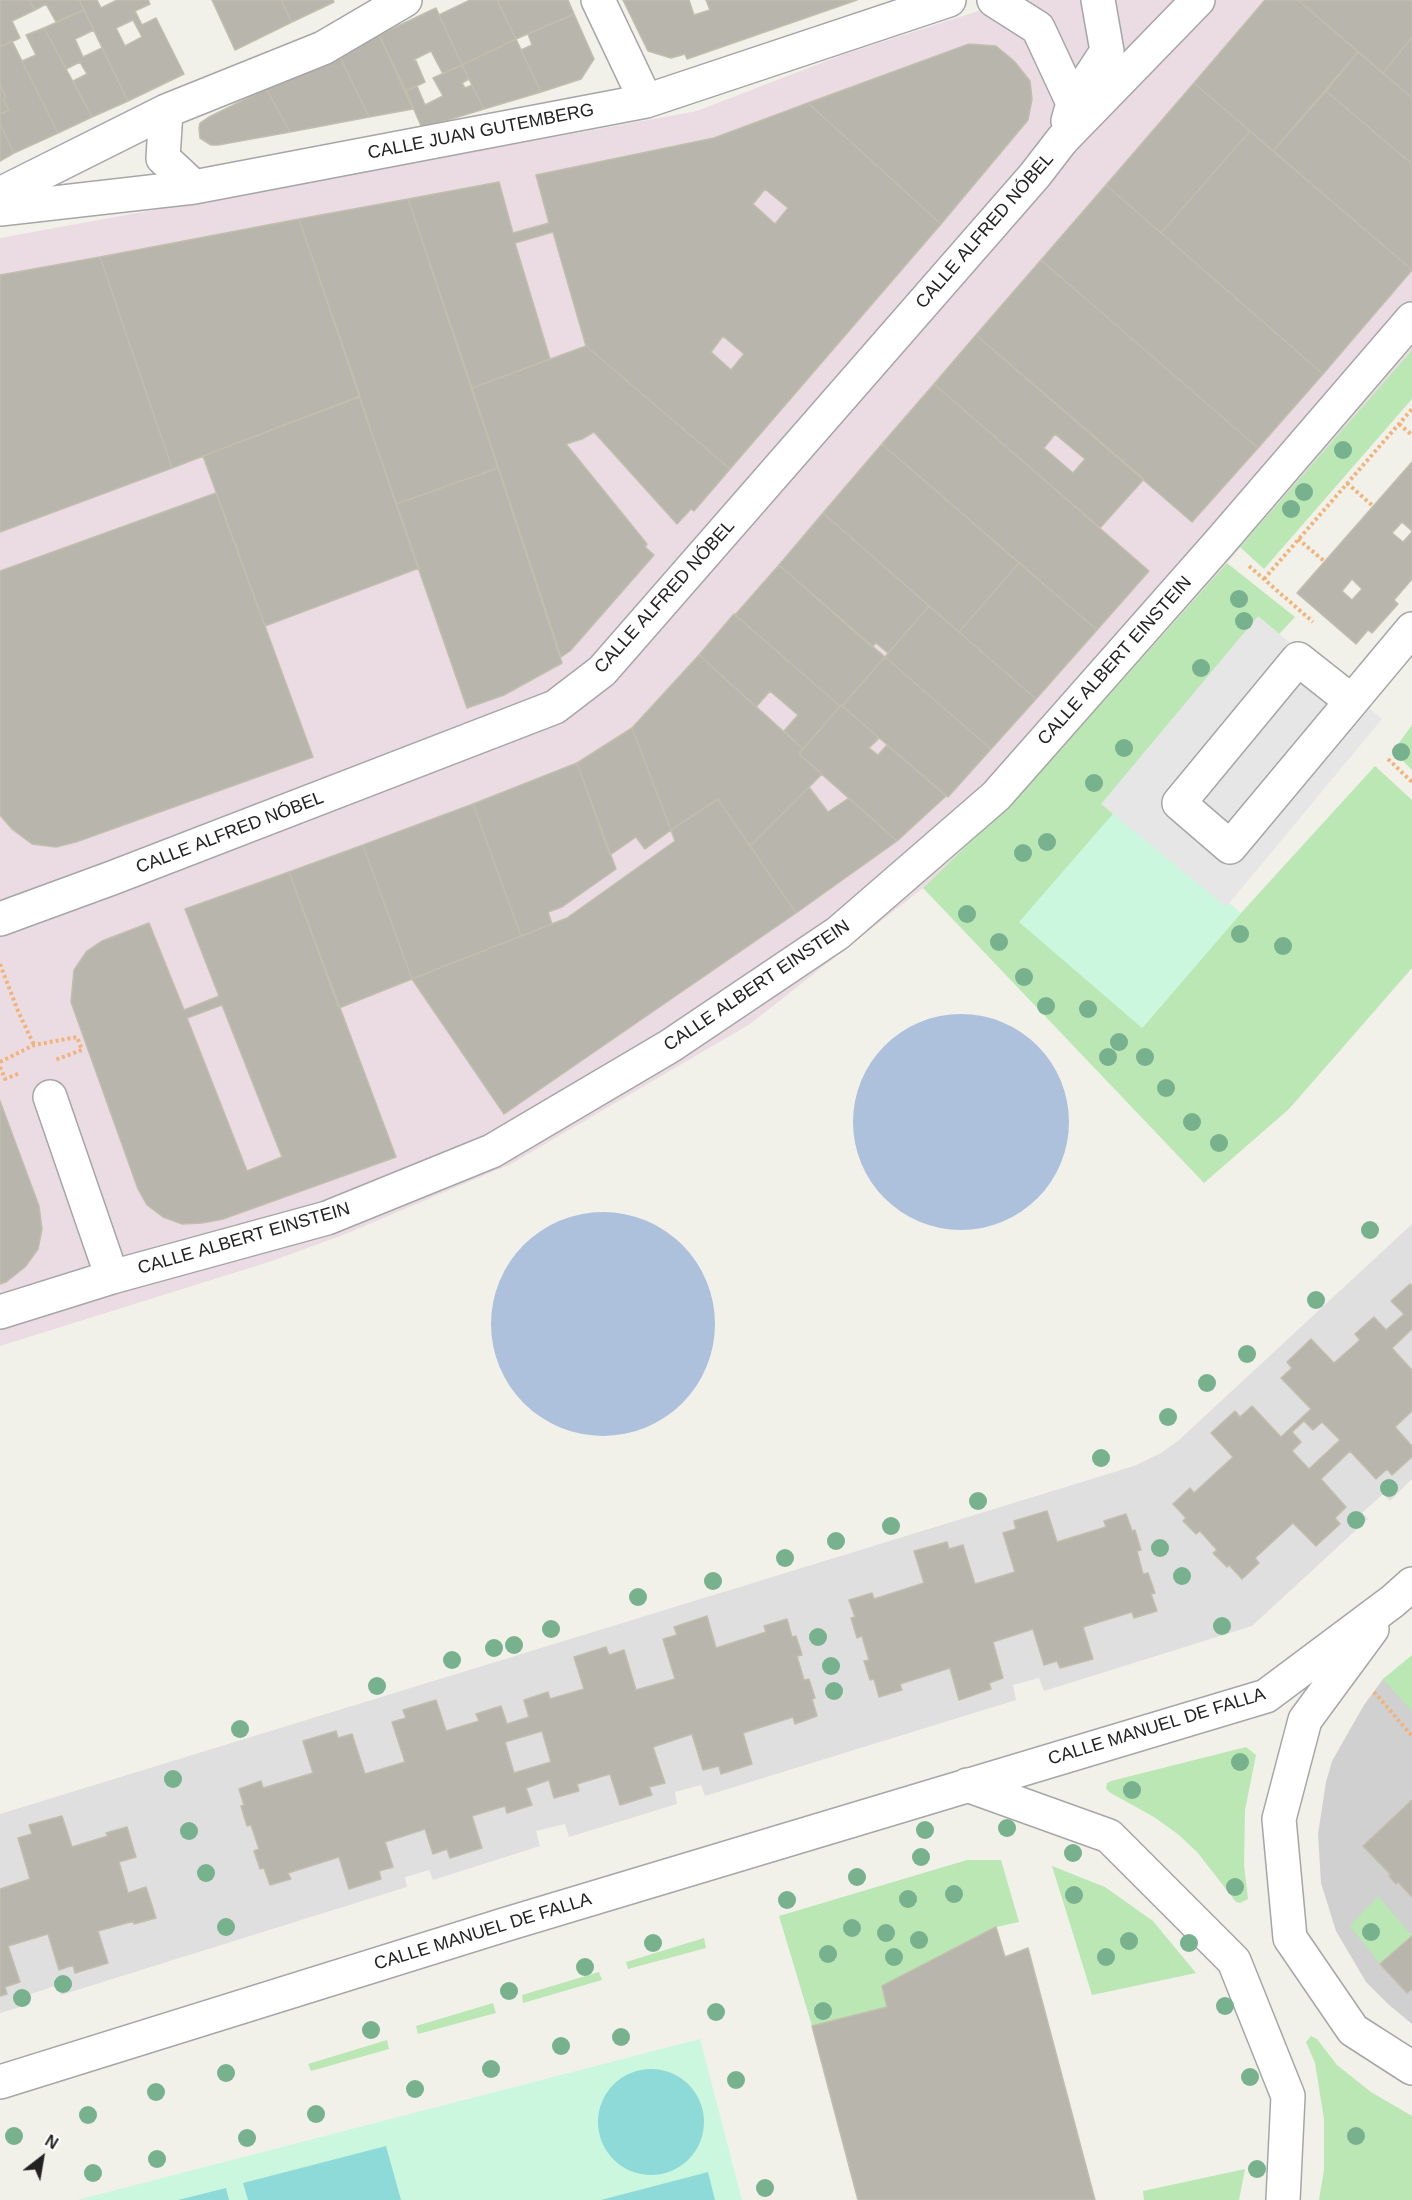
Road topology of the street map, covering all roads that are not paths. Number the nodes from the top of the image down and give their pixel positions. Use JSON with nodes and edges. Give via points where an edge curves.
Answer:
{"nodes":[{"id":1,"x":405,"y":0,"type":"edge"},
{"id":2,"x":598,"y":0,"type":"edge"},
{"id":3,"x":949,"y":0,"type":"edge"},
{"id":4,"x":994,"y":0,"type":"edge"},
{"id":5,"x":1098,"y":0,"type":"edge"},
{"id":6,"x":1196,"y":2,"type":"edge"},
{"id":7,"x":646,"y":101,"type":"junction"},
{"id":8,"x":1073,"y":103,"type":"junction"},
{"id":9,"x":166,"y":111,"type":"junction"},
{"id":10,"x":1062,"y":140,"type":"junction"},
{"id":11,"x":194,"y":187,"type":"junction"},
{"id":12,"x":0,"y":194,"type":"edge"},
{"id":13,"x":0,"y":209,"type":"edge"},
{"id":14,"x":1412,"y":320,"type":"edge"},
{"id":15,"x":1412,"y":629,"type":"edge"},
{"id":16,"x":1350,"y":700,"type":"junction"},
{"id":17,"x":0,"y":919,"type":"edge"},
{"id":18,"x":50,"y":1097,"type":"dead end"},
{"id":19,"x":112,"y":1277,"type":"junction"},
{"id":20,"x":0,"y":1312,"type":"edge"},
{"id":21,"x":1402,"y":1592,"type":"edge"},
{"id":22,"x":967,"y":1785,"type":"junction"},
{"id":23,"x":1412,"y":2068,"type":"edge"},
{"id":24,"x":0,"y":2082,"type":"edge"},
{"id":25,"x":1283,"y":2200,"type":"edge"}],
"edges":[{"from":1,"to":9,"type":"street","via":[[323,48]]},
{"from":2,"to":7,"type":"street"},
{"from":3,"to":7,"type":"street","name":"CALLE JUAN GUTEMBERG"},
{"from":4,"to":8,"type":"street","via":[[1038,28]]},
{"from":5,"to":8,"type":"street","name":"CALLE ALFRED NÓBEL","via":[[1107,51]]},
{"from":6,"to":10,"type":"street","name":"CALLE ALFRED NÓBEL"},
{"from":7,"to":11,"type":"street","name":"CALLE JUAN GUTEMBERG"},
{"from":8,"to":10,"type":"street","name":"CALLE ALFRED NÓBEL"},
{"from":9,"to":11,"type":"street","via":[[163,158]]},
{"from":9,"to":12,"type":"street"},
{"from":10,"to":17,"type":"street","name":"CALLE ALFRED NÓBEL","via":[[602,671],[555,707]]},
{"from":11,"to":13,"type":"street","name":"CALLE JUAN GUTEMBERG"},
{"from":14,"to":19,"type":"street","name":"CALLE ALBERT EINSTEIN","via":[[996,796],[838,933],[670,1046],[492,1151],[327,1218]]},
{"from":15,"to":16,"type":"street"},
{"from":16,"to":16,"type":"street","via":[[1298,659],[1179,803],[1230,847]]},
{"from":18,"to":19,"type":"street"},
{"from":19,"to":20,"type":"street","name":"CALLE ALBERT EINSTEIN"},
{"from":21,"to":22,"type":"street","name":"CALLE MANUEL DE FALLA","via":[[1266,1696]]},
{"from":21,"to":23,"type":"street","name":"CALLE MANUEL DE FALLA","via":[[1305,1720],[1279,1819],[1290,1938],[1353,2030]]},
{"from":22,"to":24,"type":"street","name":"CALLE MANUEL DE FALLA"},
{"from":22,"to":25,"type":"street","via":[[1109,1836],[1234,1961],[1288,2096]]}]}
